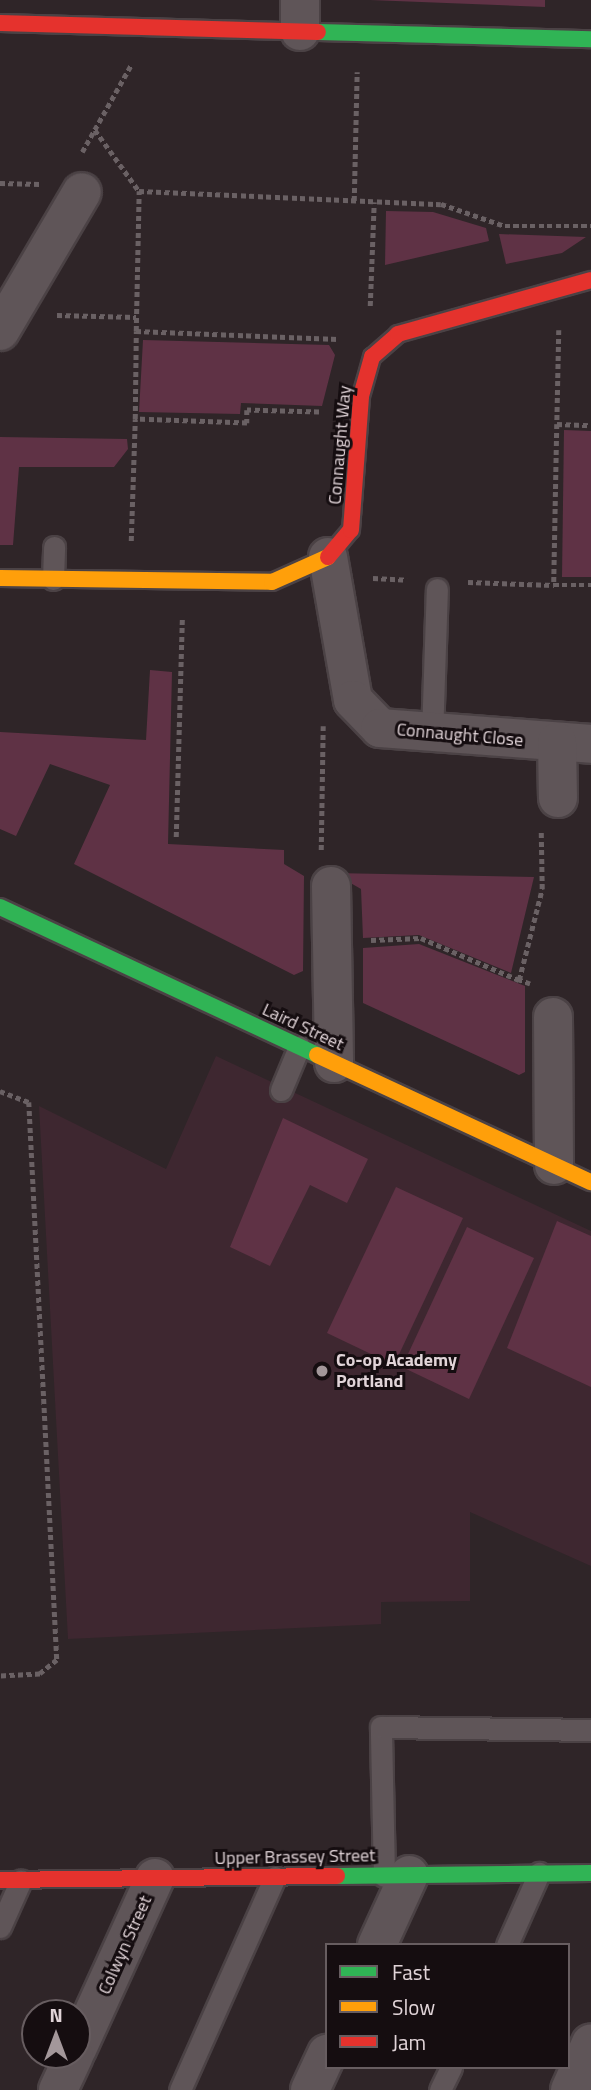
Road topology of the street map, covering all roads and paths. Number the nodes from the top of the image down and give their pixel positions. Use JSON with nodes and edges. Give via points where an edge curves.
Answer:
{"nodes":[{"id":1,"x":300,"y":15,"type":"edge"},
{"id":2,"x":0,"y":23,"type":"edge"},
{"id":3,"x":152,"y":28,"type":"junction"},
{"id":4,"x":357,"y":33,"type":"junction"},
{"id":5,"x":591,"y":39,"type":"edge"},
{"id":6,"x":95,"y":130,"type":"junction"},
{"id":7,"x":70,"y":179,"type":"junction"},
{"id":8,"x":0,"y":183,"type":"edge"},
{"id":9,"x":139,"y":191,"type":"junction"},
{"id":10,"x":354,"y":201,"type":"junction"},
{"id":11,"x":374,"y":202,"type":"junction"},
{"id":12,"x":591,"y":226,"type":"edge"},
{"id":13,"x":591,"y":280,"type":"edge"},
{"id":14,"x":560,"y":289,"type":"junction"},
{"id":15,"x":136,"y":317,"type":"junction"},
{"id":16,"x":5,"y":322,"type":"edge"},
{"id":17,"x":136,"y":331,"type":"junction"},
{"id":18,"x":368,"y":340,"type":"junction"},
{"id":19,"x":387,"y":341,"type":"junction"},
{"id":20,"x":360,"y":414,"type":"junction"},
{"id":21,"x":135,"y":419,"type":"junction"},
{"id":22,"x":557,"y":424,"type":"junction"},
{"id":23,"x":591,"y":425,"type":"edge"},
{"id":24,"x":54,"y":547,"type":"dead end"},
{"id":25,"x":328,"y":557,"type":"junction"},
{"id":26,"x":0,"y":578,"type":"edge"},
{"id":27,"x":53,"y":579,"type":"junction"},
{"id":28,"x":129,"y":582,"type":"junction"},
{"id":29,"x":182,"y":583,"type":"junction"},
{"id":30,"x":591,"y":585,"type":"edge"},
{"id":31,"x":437,"y":589,"type":"dead end"},
{"id":32,"x":323,"y":717,"type":"dead end"},
{"id":33,"x":432,"y":736,"type":"junction"},
{"id":34,"x":574,"y":743,"type":"edge"},
{"id":35,"x":550,"y":811,"type":"joint"},
{"id":36,"x":176,"y":837,"type":"dead end"},
{"id":37,"x":331,"y":886,"type":"joint"},
{"id":38,"x":0,"y":907,"type":"edge"},
{"id":39,"x":332,"y":942,"type":"junction"},
{"id":40,"x":519,"y":980,"type":"junction"},
{"id":41,"x":553,"y":1017,"type":"joint"},
{"id":42,"x":299,"y":1047,"type":"junction"},
{"id":43,"x":334,"y":1063,"type":"junction"},
{"id":44,"x":281,"y":1090,"type":"dead end"},
{"id":45,"x":0,"y":1091,"type":"edge"},
{"id":46,"x":554,"y":1165,"type":"junction"},
{"id":47,"x":591,"y":1182,"type":"edge"},
{"id":48,"x":0,"y":1676,"type":"edge"},
{"id":49,"x":591,"y":1730,"type":"edge"},
{"id":50,"x":591,"y":1873,"type":"edge"},
{"id":51,"x":539,"y":1874,"type":"junction"},
{"id":52,"x":397,"y":1875,"type":"junction"},
{"id":53,"x":275,"y":1877,"type":"junction"},
{"id":54,"x":155,"y":1878,"type":"junction"},
{"id":55,"x":10,"y":1880,"type":"edge"},
{"id":56,"x":0,"y":1927,"type":"edge"},
{"id":57,"x":378,"y":1943,"type":"edge"},
{"id":58,"x":508,"y":1943,"type":"edge"},
{"id":59,"x":91,"y":2018,"type":"edge"},
{"id":60,"x":591,"y":2043,"type":"edge"},
{"id":61,"x":325,"y":2058,"type":"edge"},
{"id":62,"x":68,"y":2069,"type":"edge"},
{"id":63,"x":450,"y":2069,"type":"edge"},
{"id":64,"x":58,"y":2090,"type":"edge"},
{"id":65,"x":180,"y":2090,"type":"edge"},
{"id":66,"x":310,"y":2090,"type":"edge"},
{"id":67,"x":440,"y":2090,"type":"edge"},
{"id":68,"x":570,"y":2090,"type":"edge"}],
"edges":[{"from":1,"to":3,"type":"street"},
{"from":1,"to":4,"type":"street"},
{"from":2,"to":3,"type":"street"},
{"from":3,"to":6,"type":"path"},
{"from":4,"to":5,"type":"street"},
{"from":4,"to":10,"type":"path"},
{"from":6,"to":7,"type":"path"},
{"from":6,"to":9,"type":"path"},
{"from":7,"to":8,"type":"path"},
{"from":7,"to":16,"type":"street"},
{"from":9,"to":10,"type":"path"},
{"from":9,"to":15,"type":"path"},
{"from":10,"to":11,"type":"path"},
{"from":11,"to":12,"type":"path","via":[[441,204],[505,226]]},
{"from":11,"to":18,"type":"path"},
{"from":13,"to":14,"type":"street"},
{"from":14,"to":19,"type":"street"},
{"from":14,"to":22,"type":"path"},
{"from":15,"to":16,"type":"path"},
{"from":15,"to":17,"type":"path"},
{"from":17,"to":18,"type":"path"},
{"from":17,"to":21,"type":"path"},
{"from":18,"to":19,"type":"path"},
{"from":19,"to":20,"type":"street","name":"Connaught Way","via":[[372,357]]},
{"from":20,"to":21,"type":"path","via":[[247,410],[247,423]]},
{"from":20,"to":25,"type":"street","name":"Connaught Way","via":[[351,530]]},
{"from":21,"to":28,"type":"path"},
{"from":22,"to":23,"type":"path"},
{"from":22,"to":30,"type":"path","via":[[554,585]]},
{"from":24,"to":27,"type":"lane"},
{"from":25,"to":29,"type":"street","name":"Connaught Way","via":[[272,582]]},
{"from":25,"to":33,"type":"street","name":"Connaught Close","via":[[352,700],[380,727]]},
{"from":26,"to":27,"type":"street","name":"Connaught Way"},
{"from":27,"to":28,"type":"street","name":"Connaught Way"},
{"from":28,"to":29,"type":"street","name":"Connaught Way"},
{"from":29,"to":36,"type":"path"},
{"from":31,"to":33,"type":"lane"},
{"from":32,"to":37,"type":"path","via":[[320,882]]},
{"from":33,"to":34,"type":"street","name":"Connaught Close"},
{"from":34,"to":35,"type":"street","name":"Connaught Close"},
{"from":35,"to":40,"type":"path","via":[[542,889]]},
{"from":37,"to":39,"type":"street"},
{"from":38,"to":42,"type":"street","name":"Laird Street"},
{"from":39,"to":40,"type":"path","via":[[421,938]]},
{"from":39,"to":43,"type":"street"},
{"from":40,"to":41,"type":"path","via":[[531,984]]},
{"from":41,"to":46,"type":"street"},
{"from":42,"to":43,"type":"street","name":"Laird Street"},
{"from":42,"to":44,"type":"lane"},
{"from":43,"to":46,"type":"street","name":"Laird Street"},
{"from":45,"to":48,"type":"path","via":[[29,1102],[57,1660],[40,1674]]},
{"from":46,"to":47,"type":"street","name":"Laird Street"},
{"from":49,"to":52,"type":"lane","via":[[381,1727]]},
{"from":50,"to":51,"type":"street","name":"Upper Brassey Street"},
{"from":51,"to":52,"type":"street","name":"Upper Brassey Street"},
{"from":51,"to":58,"type":"lane"},
{"from":52,"to":53,"type":"street","name":"Upper Brassey Street"},
{"from":52,"to":57,"type":"street"},
{"from":53,"to":54,"type":"street","name":"Upper Brassey Street"},
{"from":53,"to":65,"type":"lane"},
{"from":54,"to":55,"type":"street","name":"Upper Brassey Street"},
{"from":54,"to":59,"type":"street","name":"Colwyn Street"},
{"from":55,"to":56,"type":"lane"},
{"from":60,"to":68,"type":"street"},
{"from":61,"to":66,"type":"street"},
{"from":62,"to":64,"type":"street"},
{"from":63,"to":67,"type":"lane"}]}
